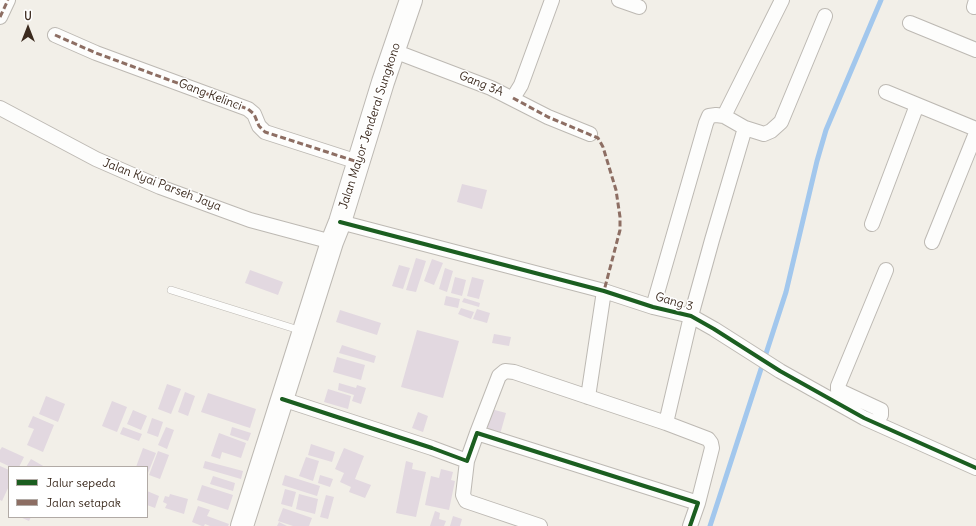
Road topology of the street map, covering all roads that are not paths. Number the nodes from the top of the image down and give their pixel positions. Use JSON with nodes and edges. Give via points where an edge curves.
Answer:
{"nodes":[{"id":1,"x":8,"y":0,"type":"edge"},
{"id":2,"x":411,"y":0,"type":"edge"},
{"id":3,"x":552,"y":0,"type":"edge"},
{"id":4,"x":619,"y":0,"type":"edge"},
{"id":5,"x":782,"y":0,"type":"edge"},
{"id":6,"x":639,"y":7,"type":"dead end"},
{"id":7,"x":825,"y":16,"type":"dead end"},
{"id":8,"x":0,"y":17,"type":"edge"},
{"id":9,"x":910,"y":23,"type":"dead end"},
{"id":10,"x":55,"y":35,"type":"dead end"},
{"id":11,"x":976,"y":50,"type":"edge"},
{"id":12,"x":394,"y":51,"type":"junction"},
{"id":13,"x":886,"y":92,"type":"dead end"},
{"id":14,"x":513,"y":98,"type":"junction"},
{"id":15,"x":917,"y":105,"type":"junction"},
{"id":16,"x":0,"y":108,"type":"edge"},
{"id":17,"x":724,"y":116,"type":"junction"},
{"id":18,"x":745,"y":128,"type":"junction"},
{"id":19,"x":976,"y":129,"type":"edge"},
{"id":20,"x":976,"y":133,"type":"edge"},
{"id":21,"x":590,"y":134,"type":"dead end"},
{"id":22,"x":358,"y":162,"type":"junction"},
{"id":23,"x":872,"y":224,"type":"dead end"},
{"id":24,"x":336,"y":232,"type":"junction"},
{"id":25,"x":932,"y":242,"type":"dead end"},
{"id":26,"x":886,"y":270,"type":"dead end"},
{"id":27,"x":171,"y":290,"type":"dead end"},
{"id":28,"x":604,"y":291,"type":"junction"},
{"id":29,"x":654,"y":307,"type":"junction"},
{"id":30,"x":691,"y":316,"type":"junction"},
{"id":31,"x":304,"y":332,"type":"junction"},
{"id":32,"x":588,"y":397,"type":"junction"},
{"id":33,"x":282,"y":399,"type":"junction"},
{"id":34,"x":666,"y":423,"type":"junction"},
{"id":35,"x":876,"y":423,"type":"junction"},
{"id":36,"x":477,"y":433,"type":"junction"},
{"id":37,"x":467,"y":461,"type":"junction"},
{"id":38,"x":976,"y":468,"type":"edge"},
{"id":39,"x":698,"y":503,"type":"junction"},
{"id":40,"x":242,"y":526,"type":"edge"},
{"id":41,"x":540,"y":526,"type":"edge"},
{"id":42,"x":690,"y":526,"type":"edge"}],
"edges":[{"from":1,"to":8,"type":"street"},
{"from":2,"to":12,"type":"main road","name":"Jalan Mayor Jenderal Sungkono"},
{"from":3,"to":14,"type":"street","name":"Gang 3A","via":[[521,85]]},
{"from":4,"to":6,"type":"street"},
{"from":5,"to":17,"type":"street"},
{"from":7,"to":18,"type":"street","via":[[781,122],[764,134]]},
{"from":9,"to":11,"type":"street"},
{"from":10,"to":22,"type":"street","name":"Gang Kelinci","via":[[96,53],[248,109],[265,132]]},
{"from":12,"to":14,"type":"street","name":"Gang 3A"},
{"from":12,"to":22,"type":"main road","name":"Jalan Mayor Jenderal Sungkono"},
{"from":13,"to":15,"type":"street"},
{"from":14,"to":21,"type":"street","via":[[548,117]]},
{"from":15,"to":19,"type":"street"},
{"from":15,"to":23,"type":"street"},
{"from":16,"to":24,"type":"street","name":"Jalan Kyai Parseh Jaya","via":[[96,159],[160,187],[250,220]]},
{"from":17,"to":18,"type":"street"},
{"from":17,"to":29,"type":"street","via":[[709,116],[706,123]]},
{"from":18,"to":30,"type":"street"},
{"from":20,"to":25,"type":"street"},
{"from":22,"to":24,"type":"main road","name":"Jalan Mayor Jenderal Sungkono"},
{"from":24,"to":28,"type":"street","name":"Gang 3"},
{"from":24,"to":31,"type":"main road","name":"Jalan Mayor Jenderal Sungkono"},
{"from":26,"to":35,"type":"street","via":[[838,386],[838,390],[881,410]]},
{"from":27,"to":31,"type":"lane"},
{"from":28,"to":29,"type":"street","name":"Gang 3"},
{"from":28,"to":32,"type":"street"},
{"from":29,"to":30,"type":"street","name":"Gang 3"},
{"from":30,"to":34,"type":"street"},
{"from":30,"to":35,"type":"street","name":"Gang 3","via":[[780,371]]},
{"from":31,"to":33,"type":"main road","name":"Jalan Mayor Jenderal Sungkono"},
{"from":32,"to":34,"type":"street"},
{"from":32,"to":36,"type":"street","via":[[506,371],[499,376]]},
{"from":33,"to":37,"type":"street"},
{"from":33,"to":40,"type":"main road","name":"Jalan Mayor Jenderal Sungkono"},
{"from":34,"to":39,"type":"street","via":[[708,439],[711,443],[712,448]]},
{"from":35,"to":38,"type":"street","name":"Gang 3"},
{"from":36,"to":37,"type":"street"},
{"from":36,"to":39,"type":"street"},
{"from":37,"to":41,"type":"street","via":[[463,495],[466,501]]},
{"from":39,"to":42,"type":"street"}]}
